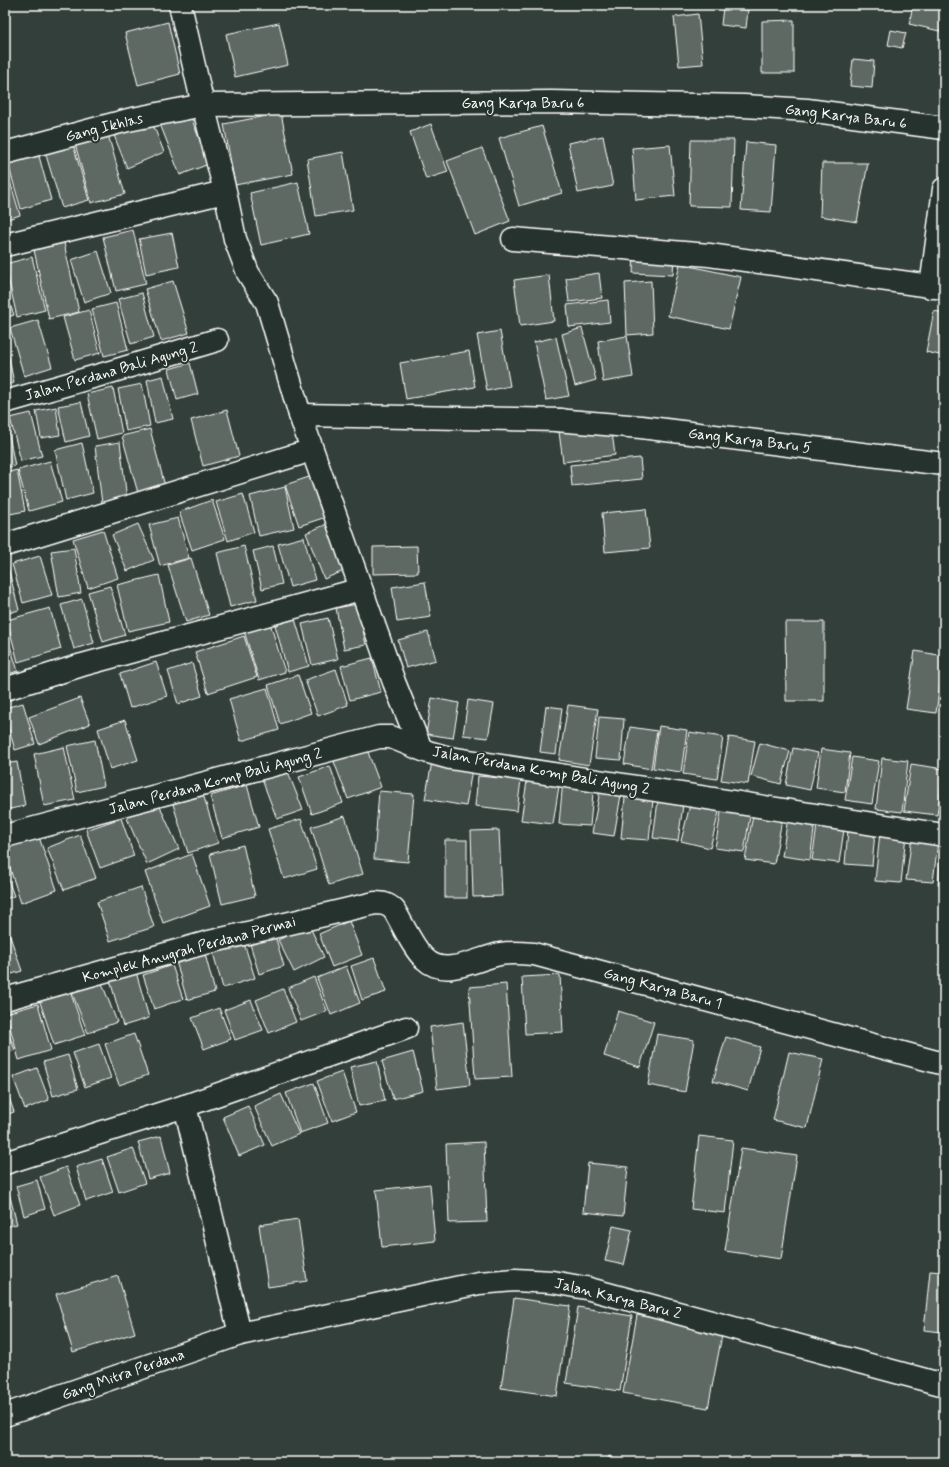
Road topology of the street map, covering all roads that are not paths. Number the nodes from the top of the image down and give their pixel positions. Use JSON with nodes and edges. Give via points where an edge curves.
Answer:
{"nodes":[{"id":1,"x":180,"y":5,"type":"edge"},
{"id":2,"x":203,"y":105,"type":"junction"},
{"id":3,"x":944,"y":128,"type":"edge"},
{"id":4,"x":5,"y":153,"type":"edge"},
{"id":5,"x":944,"y":189,"type":"edge"},
{"id":6,"x":216,"y":194,"type":"dead end"},
{"id":7,"x":513,"y":239,"type":"dead end"},
{"id":8,"x":5,"y":245,"type":"edge"},
{"id":9,"x":938,"y":287,"type":"edge"},
{"id":10,"x":217,"y":340,"type":"dead end"},
{"id":11,"x":5,"y":402,"type":"edge"},
{"id":12,"x":300,"y":415,"type":"junction"},
{"id":13,"x":300,"y":454,"type":"dead end"},
{"id":14,"x":944,"y":464,"type":"edge"},
{"id":15,"x":5,"y":545,"type":"edge"},
{"id":16,"x":362,"y":589,"type":"junction"},
{"id":17,"x":5,"y":689,"type":"edge"},
{"id":18,"x":421,"y":749,"type":"junction"},
{"id":19,"x":944,"y":835,"type":"edge"},
{"id":20,"x":5,"y":836,"type":"edge"},
{"id":21,"x":375,"y":903,"type":"joint"},
{"id":22,"x":5,"y":999,"type":"edge"},
{"id":23,"x":406,"y":1028,"type":"dead end"},
{"id":24,"x":944,"y":1064,"type":"edge"},
{"id":25,"x":185,"y":1106,"type":"junction"},
{"id":26,"x":5,"y":1163,"type":"edge"},
{"id":27,"x":240,"y":1334,"type":"junction"},
{"id":28,"x":944,"y":1385,"type":"edge"},
{"id":29,"x":5,"y":1415,"type":"edge"}],
"edges":[{"from":1,"to":2,"type":"street"},
{"from":2,"to":3,"type":"street","name":"Gang Karya Baru 6","via":[[551,102],[744,106],[807,110]]},
{"from":2,"to":4,"type":"street","name":"Gang Ikhlas","via":[[128,120]]},
{"from":2,"to":12,"type":"street","via":[[236,239],[248,273],[267,303]]},
{"from":5,"to":9,"type":"street"},
{"from":6,"to":8,"type":"street"},
{"from":7,"to":9,"type":"street","via":[[710,255]]},
{"from":10,"to":11,"type":"street","name":"Jalan Perdana Bali Agung 2"},
{"from":12,"to":14,"type":"street","name":"Gang Karya Baru 5","via":[[559,420],[641,427]]},
{"from":12,"to":16,"type":"street"},
{"from":13,"to":15,"type":"street"},
{"from":16,"to":17,"type":"street","via":[[82,665]]},
{"from":16,"to":18,"type":"street","via":[[402,704]]},
{"from":18,"to":19,"type":"street","name":"Jalan Perdana Komp Bali Agung 2","via":[[450,758]]},
{"from":18,"to":20,"type":"street","name":"Jalan Perdana Komp Bali Agung 2","via":[[391,737],[379,737]]},
{"from":21,"to":22,"type":"street","name":"Komplek Anugrah Perdana Permai","via":[[205,942]]},
{"from":21,"to":24,"type":"street","name":"Gang Karya Baru 1","via":[[389,905],[394,910],[419,953],[435,966],[448,968],[514,952],[534,954]]},
{"from":23,"to":25,"type":"street"},
{"from":25,"to":26,"type":"street"},
{"from":25,"to":27,"type":"street"},
{"from":27,"to":28,"type":"street","name":"Jalan Karya Baru 2","via":[[479,1283],[515,1280],[552,1282],[586,1288]]},
{"from":27,"to":29,"type":"street","name":"Gang Mitra Perdana"}]}
